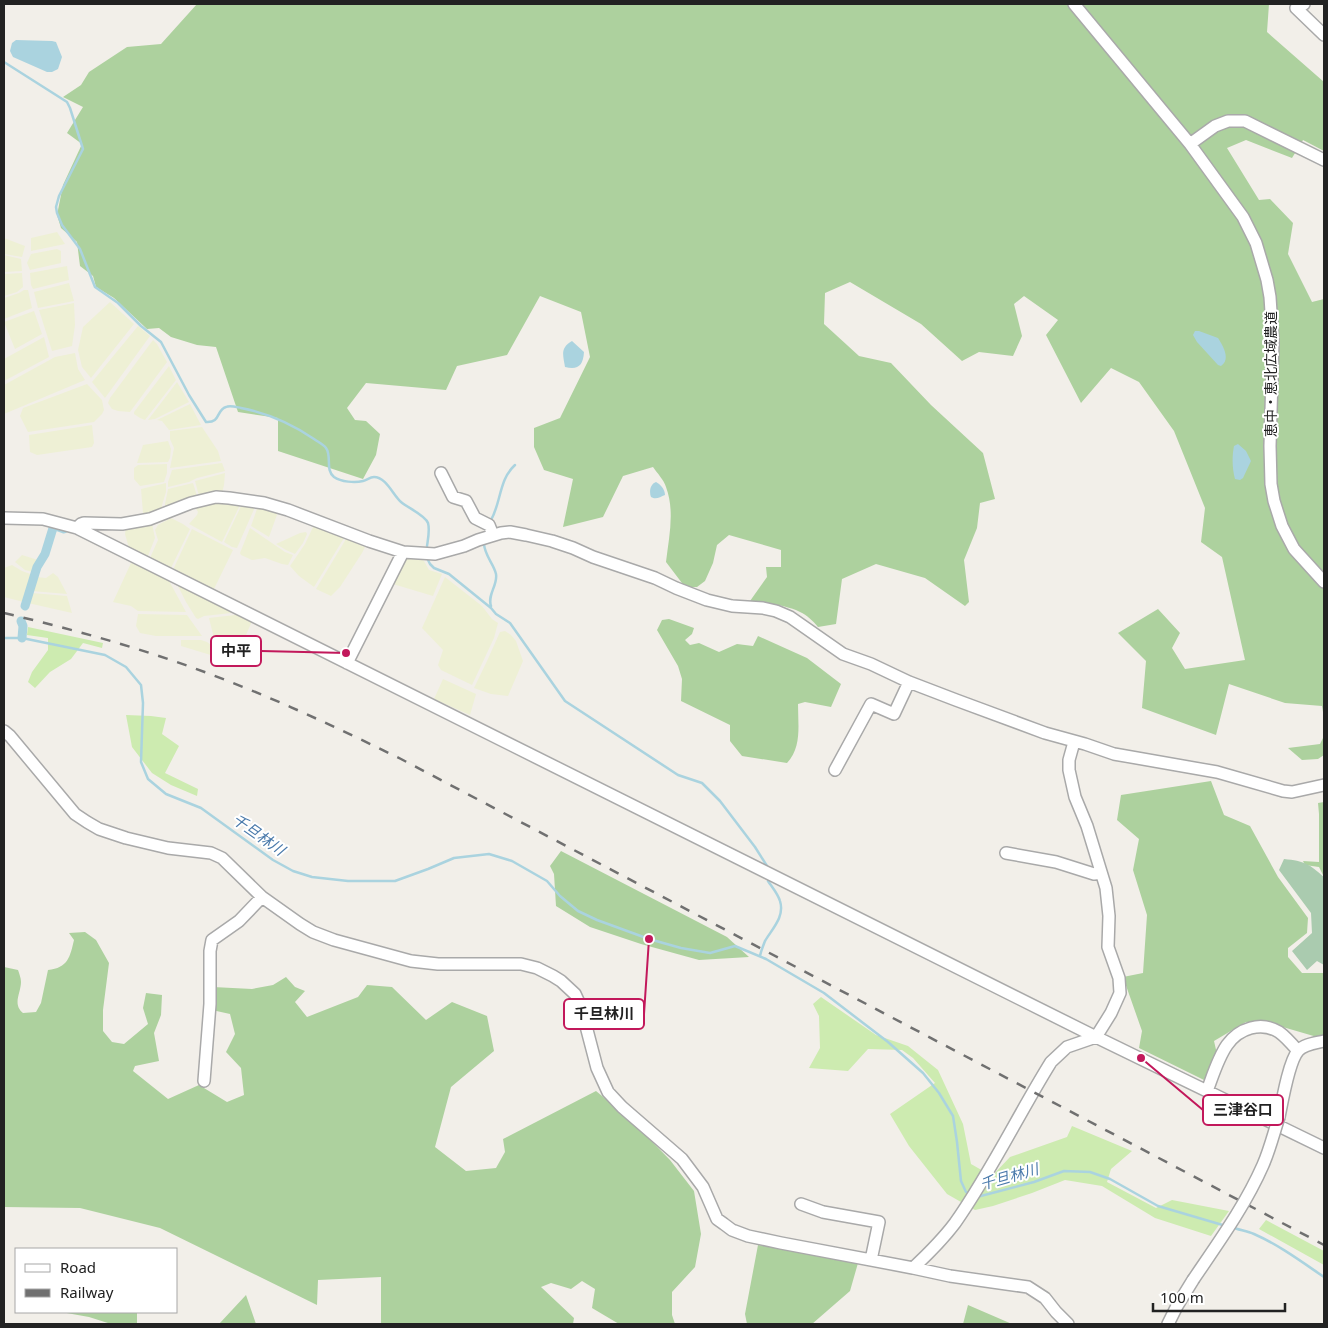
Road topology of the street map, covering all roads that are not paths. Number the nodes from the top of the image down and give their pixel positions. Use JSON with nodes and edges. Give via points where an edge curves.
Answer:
{"nodes":[{"id":1,"x":1074,"y":4,"type":"edge"},
{"id":2,"x":1304,"y":4,"type":"edge"},
{"id":3,"x":1324,"y":35,"type":"edge"},
{"id":4,"x":1190,"y":144,"type":"junction"},
{"id":5,"x":1324,"y":160,"type":"edge"},
{"id":6,"x":441,"y":473,"type":"dead end"},
{"id":7,"x":4,"y":518,"type":"edge"},
{"id":8,"x":77,"y":528,"type":"junction"},
{"id":9,"x":493,"y":534,"type":"junction"},
{"id":10,"x":403,"y":552,"type":"junction"},
{"id":11,"x":1324,"y":582,"type":"edge"},
{"id":12,"x":347,"y":663,"type":"junction"},
{"id":13,"x":909,"y":682,"type":"junction"},
{"id":14,"x":4,"y":731,"type":"edge"},
{"id":15,"x":1074,"y":742,"type":"junction"},
{"id":16,"x":835,"y":770,"type":"dead end"},
{"id":17,"x":1324,"y":785,"type":"edge"},
{"id":18,"x":1006,"y":853,"type":"dead end"},
{"id":19,"x":1101,"y":873,"type":"junction"},
{"id":20,"x":262,"y":897,"type":"junction"},
{"id":21,"x":1096,"y":1037,"type":"junction"},
{"id":22,"x":1324,"y":1041,"type":"edge"},
{"id":23,"x":1298,"y":1051,"type":"junction"},
{"id":24,"x":204,"y":1081,"type":"dead end"},
{"id":25,"x":1207,"y":1091,"type":"junction"},
{"id":26,"x":1324,"y":1148,"type":"edge"},
{"id":27,"x":801,"y":1204,"type":"dead end"},
{"id":28,"x":871,"y":1260,"type":"junction"},
{"id":29,"x":913,"y":1268,"type":"junction"},
{"id":30,"x":1068,"y":1324,"type":"edge"},
{"id":31,"x":1168,"y":1324,"type":"edge"}],
"edges":[{"from":1,"to":4,"type":"street","name":"恵中・恵北広域農道"},
{"from":2,"to":3,"type":"street","via":[[1296,8]]},
{"from":4,"to":5,"type":"street","via":[[1215,126],[1228,121],[1245,121]]},
{"from":4,"to":11,"type":"street","name":"恵中・恵北広域農道","via":[[1243,217],[1256,243],[1270,297],[1273,342],[1270,446],[1274,501],[1294,549]]},
{"from":6,"to":9,"type":"street","via":[[453,497],[466,501],[475,518],[489,525]]},
{"from":7,"to":8,"type":"street","via":[[43,519]]},
{"from":8,"to":10,"type":"street","via":[[84,523],[122,524],[150,519],[216,497],[264,503],[288,510]]},
{"from":8,"to":12,"type":"street"},
{"from":9,"to":10,"type":"street","via":[[435,554]]},
{"from":9,"to":13,"type":"street","via":[[510,532],[552,541],[707,600],[776,611],[790,617],[843,654]]},
{"from":10,"to":12,"type":"street"},
{"from":12,"to":21,"type":"street"},
{"from":13,"to":15,"type":"street"},
{"from":13,"to":16,"type":"street","via":[[894,714],[871,704]]},
{"from":14,"to":20,"type":"street","via":[[75,814],[87,822],[126,838],[168,848],[211,853],[222,858]]},
{"from":15,"to":17,"type":"street","via":[[1114,754],[1217,772],[1283,791]]},
{"from":15,"to":19,"type":"street","via":[[1070,770],[1077,803]]},
{"from":18,"to":19,"type":"street"},
{"from":19,"to":21,"type":"street","via":[[1109,916],[1108,947],[1119,978],[1120,993],[1112,1013]]},
{"from":20,"to":24,"type":"street","via":[[239,921],[212,940]]},
{"from":20,"to":28,"type":"street","via":[[313,932],[363,948],[411,961],[438,964],[529,966],[553,976],[575,994],[581,1006],[597,1068],[608,1092],[682,1159],[703,1187],[717,1219],[748,1236]]},
{"from":21,"to":25,"type":"street"},
{"from":21,"to":29,"type":"street","via":[[1067,1048],[1051,1062],[954,1224]]},
{"from":22,"to":23,"type":"street"},
{"from":23,"to":25,"type":"street","via":[[1278,1031],[1260,1026],[1244,1030],[1220,1056]]},
{"from":23,"to":31,"type":"street","bridge":true,"via":[[1290,1066],[1265,1162],[1238,1212]]},
{"from":25,"to":26,"type":"street"},
{"from":27,"to":28,"type":"street","via":[[823,1212],[879,1222]]},
{"from":28,"to":29,"type":"street"},
{"from":29,"to":30,"type":"street","via":[[1028,1287],[1045,1298]]}]}
